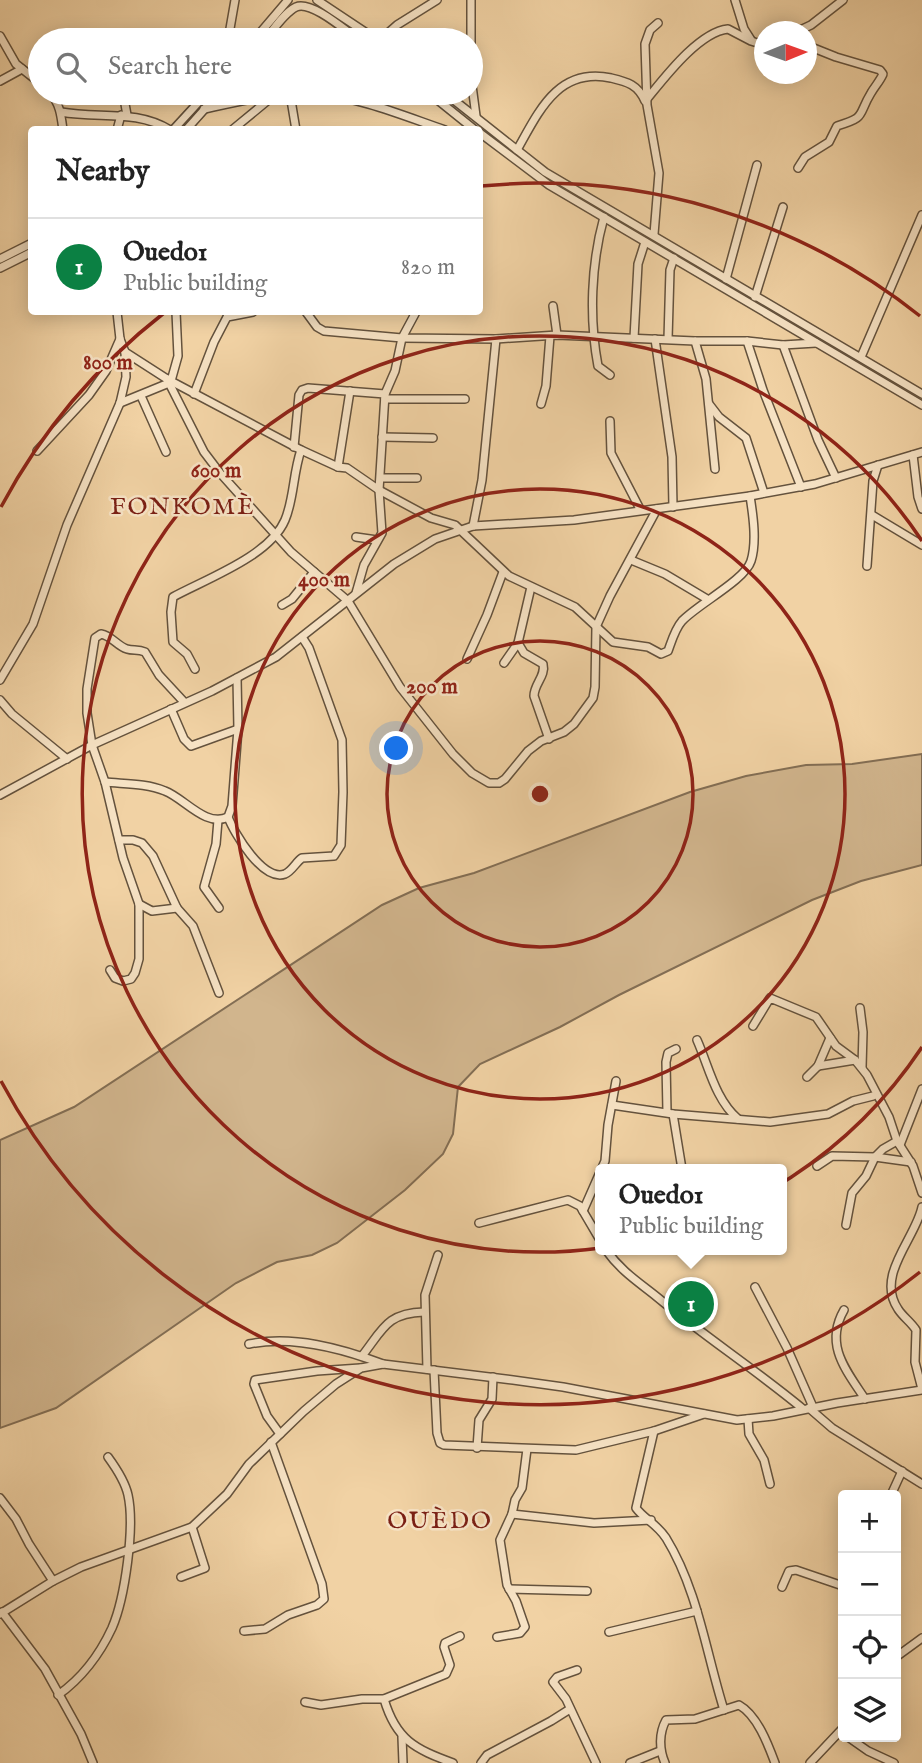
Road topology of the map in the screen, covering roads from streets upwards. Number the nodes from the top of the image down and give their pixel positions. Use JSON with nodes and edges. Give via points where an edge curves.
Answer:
{"nodes":[{"id":1,"x":235,"y":0,"type":"edge"},
{"id":2,"x":288,"y":0,"type":"edge"},
{"id":3,"x":317,"y":0,"type":"edge"},
{"id":4,"x":437,"y":0,"type":"edge"},
{"id":5,"x":471,"y":0,"type":"edge"},
{"id":6,"x":735,"y":0,"type":"edge"},
{"id":7,"x":844,"y":0,"type":"edge"},
{"id":8,"x":816,"y":21,"type":"edge"},
{"id":9,"x":658,"y":23,"type":"dead end"},
{"id":10,"x":230,"y":28,"type":"edge"},
{"id":11,"x":264,"y":28,"type":"edge"},
{"id":12,"x":275,"y":28,"type":"edge"},
{"id":13,"x":342,"y":28,"type":"edge"},
{"id":14,"x":360,"y":28,"type":"edge"},
{"id":15,"x":393,"y":28,"type":"edge"},
{"id":16,"x":471,"y":28,"type":"edge"},
{"id":17,"x":0,"y":36,"type":"edge"},
{"id":18,"x":751,"y":41,"type":"junction"},
{"id":19,"x":754,"y":42,"type":"edge"},
{"id":20,"x":817,"y":49,"type":"edge"},
{"id":21,"x":22,"y":69,"type":"junction"},
{"id":22,"x":28,"y":74,"type":"edge"},
{"id":23,"x":0,"y":80,"type":"edge"},
{"id":24,"x":647,"y":102,"type":"junction"},
{"id":25,"x":58,"y":105,"type":"edge"},
{"id":26,"x":124,"y":105,"type":"edge"},
{"id":27,"x":196,"y":105,"type":"edge"},
{"id":28,"x":208,"y":105,"type":"edge"},
{"id":29,"x":225,"y":105,"type":"edge"},
{"id":30,"x":262,"y":105,"type":"edge"},
{"id":31,"x":290,"y":105,"type":"edge"},
{"id":32,"x":363,"y":105,"type":"edge"},
{"id":33,"x":444,"y":105,"type":"edge"},
{"id":34,"x":461,"y":105,"type":"edge"},
{"id":35,"x":475,"y":105,"type":"edge"},
{"id":36,"x":204,"y":109,"type":"junction"},
{"id":37,"x":61,"y":112,"type":"junction"},
{"id":38,"x":124,"y":115,"type":"junction"},
{"id":39,"x":476,"y":116,"type":"junction"},
{"id":40,"x":63,"y":126,"type":"edge"},
{"id":41,"x":119,"y":126,"type":"edge"},
{"id":42,"x":165,"y":126,"type":"edge"},
{"id":43,"x":176,"y":126,"type":"edge"},
{"id":44,"x":189,"y":126,"type":"edge"},
{"id":45,"x":237,"y":126,"type":"edge"},
{"id":46,"x":295,"y":126,"type":"edge"},
{"id":47,"x":432,"y":126,"type":"edge"},
{"id":48,"x":470,"y":126,"type":"edge"},
{"id":49,"x":483,"y":136,"type":"edge"},
{"id":50,"x":517,"y":150,"type":"junction"},
{"id":51,"x":757,"y":165,"type":"dead end"},
{"id":52,"x":798,"y":168,"type":"dead end"},
{"id":53,"x":783,"y":207,"type":"dead end"},
{"id":54,"x":922,"y":215,"type":"edge"},
{"id":55,"x":604,"y":217,"type":"junction"},
{"id":56,"x":654,"y":234,"type":"junction"},
{"id":57,"x":645,"y":242,"type":"junction"},
{"id":58,"x":28,"y":245,"type":"edge"},
{"id":59,"x":28,"y":254,"type":"edge"},
{"id":60,"x":674,"y":258,"type":"junction"},
{"id":61,"x":0,"y":259,"type":"edge"},
{"id":62,"x":0,"y":268,"type":"edge"},
{"id":63,"x":726,"y":279,"type":"junction"},
{"id":64,"x":755,"y":297,"type":"junction"},
{"id":65,"x":554,"y":306,"type":"dead end"},
{"id":66,"x":117,"y":315,"type":"edge"},
{"id":67,"x":176,"y":315,"type":"edge"},
{"id":68,"x":237,"y":315,"type":"edge"},
{"id":69,"x":308,"y":315,"type":"edge"},
{"id":70,"x":414,"y":315,"type":"edge"},
{"id":71,"x":553,"y":335,"type":"junction"},
{"id":72,"x":402,"y":338,"type":"junction"},
{"id":73,"x":593,"y":338,"type":"junction"},
{"id":74,"x":634,"y":338,"type":"junction"},
{"id":75,"x":120,"y":339,"type":"junction"},
{"id":76,"x":496,"y":339,"type":"junction"},
{"id":77,"x":655,"y":339,"type":"junction"},
{"id":78,"x":668,"y":339,"type":"junction"},
{"id":79,"x":695,"y":341,"type":"junction"},
{"id":80,"x":747,"y":341,"type":"junction"},
{"id":81,"x":816,"y":343,"type":"junction"},
{"id":82,"x":783,"y":345,"type":"junction"},
{"id":83,"x":125,"y":352,"type":"junction"},
{"id":84,"x":861,"y":357,"type":"junction"},
{"id":85,"x":610,"y":375,"type":"dead end"},
{"id":86,"x":169,"y":381,"type":"junction"},
{"id":87,"x":350,"y":391,"type":"junction"},
{"id":88,"x":194,"y":394,"type":"junction"},
{"id":89,"x":922,"y":394,"type":"edge"},
{"id":90,"x":141,"y":396,"type":"junction"},
{"id":91,"x":385,"y":396,"type":"junction"},
{"id":92,"x":465,"y":399,"type":"dead end"},
{"id":93,"x":120,"y":403,"type":"junction"},
{"id":94,"x":709,"y":403,"type":"junction"},
{"id":95,"x":541,"y":404,"type":"dead end"},
{"id":96,"x":922,"y":405,"type":"edge"},
{"id":97,"x":610,"y":421,"type":"dead end"},
{"id":98,"x":382,"y":437,"type":"junction"},
{"id":99,"x":433,"y":438,"type":"dead end"},
{"id":100,"x":297,"y":449,"type":"junction"},
{"id":101,"x":37,"y":451,"type":"dead end"},
{"id":102,"x":166,"y":452,"type":"dead end"},
{"id":103,"x":922,"y":452,"type":"edge"},
{"id":104,"x":913,"y":455,"type":"junction"},
{"id":105,"x":878,"y":466,"type":"junction"},
{"id":106,"x":338,"y":467,"type":"junction"},
{"id":107,"x":715,"y":469,"type":"dead end"},
{"id":108,"x":381,"y":478,"type":"junction"},
{"id":109,"x":417,"y":478,"type":"dead end"},
{"id":110,"x":836,"y":478,"type":"junction"},
{"id":111,"x":801,"y":486,"type":"junction"},
{"id":112,"x":379,"y":490,"type":"junction"},
{"id":113,"x":764,"y":493,"type":"junction"},
{"id":114,"x":750,"y":496,"type":"junction"},
{"id":115,"x":673,"y":507,"type":"junction"},
{"id":116,"x":640,"y":509,"type":"junction"},
{"id":117,"x":657,"y":509,"type":"junction"},
{"id":118,"x":922,"y":509,"type":"edge"},
{"id":119,"x":872,"y":515,"type":"junction"},
{"id":120,"x":473,"y":527,"type":"junction"},
{"id":121,"x":462,"y":530,"type":"junction"},
{"id":122,"x":278,"y":534,"type":"junction"},
{"id":123,"x":356,"y":537,"type":"dead end"},
{"id":124,"x":377,"y":540,"type":"junction"},
{"id":125,"x":922,"y":545,"type":"edge"},
{"id":126,"x":631,"y":560,"type":"junction"},
{"id":127,"x":867,"y":566,"type":"dead end"},
{"id":128,"x":314,"y":572,"type":"junction"},
{"id":129,"x":503,"y":572,"type":"junction"},
{"id":130,"x":531,"y":587,"type":"junction"},
{"id":131,"x":355,"y":593,"type":"junction"},
{"id":132,"x":707,"y":599,"type":"junction"},
{"id":133,"x":348,"y":601,"type":"junction"},
{"id":134,"x":282,"y":605,"type":"dead end"},
{"id":135,"x":597,"y":627,"type":"junction"},
{"id":136,"x":302,"y":637,"type":"junction"},
{"id":137,"x":518,"y":643,"type":"junction"},
{"id":138,"x":467,"y":659,"type":"dead end"},
{"id":139,"x":504,"y":663,"type":"dead end"},
{"id":140,"x":195,"y":669,"type":"dead end"},
{"id":141,"x":237,"y":678,"type":"junction"},
{"id":142,"x":0,"y":680,"type":"edge"},
{"id":143,"x":0,"y":700,"type":"edge"},
{"id":144,"x":184,"y":702,"type":"junction"},
{"id":145,"x":171,"y":709,"type":"junction"},
{"id":146,"x":237,"y":729,"type":"junction"},
{"id":147,"x":549,"y":739,"type":"junction"},
{"id":148,"x":92,"y":745,"type":"junction"},
{"id":149,"x":67,"y":759,"type":"junction"},
{"id":150,"x":105,"y":782,"type":"junction"},
{"id":151,"x":0,"y":795,"type":"edge"},
{"id":152,"x":228,"y":817,"type":"junction"},
{"id":153,"x":218,"y":820,"type":"junction"},
{"id":154,"x":119,"y":840,"type":"junction"},
{"id":155,"x":139,"y":904,"type":"junction"},
{"id":156,"x":177,"y":908,"type":"junction"},
{"id":157,"x":219,"y":908,"type":"dead end"},
{"id":158,"x":152,"y":911,"type":"junction"},
{"id":159,"x":140,"y":920,"type":"junction"},
{"id":160,"x":110,"y":970,"type":"dead end"},
{"id":161,"x":219,"y":993,"type":"dead end"},
{"id":162,"x":860,"y":1008,"type":"dead end"},
{"id":163,"x":753,"y":1026,"type":"dead end"},
{"id":164,"x":830,"y":1038,"type":"junction"},
{"id":165,"x":698,"y":1040,"type":"dead end"},
{"id":166,"x":676,"y":1049,"type":"dead end"},
{"id":167,"x":855,"y":1060,"type":"junction"},
{"id":168,"x":818,"y":1066,"type":"junction"},
{"id":169,"x":862,"y":1068,"type":"junction"},
{"id":170,"x":807,"y":1077,"type":"dead end"},
{"id":171,"x":616,"y":1082,"type":"dead end"},
{"id":172,"x":922,"y":1089,"type":"edge"},
{"id":173,"x":874,"y":1093,"type":"junction"},
{"id":174,"x":611,"y":1105,"type":"junction"},
{"id":175,"x":670,"y":1113,"type":"junction"},
{"id":176,"x":738,"y":1119,"type":"junction"},
{"id":177,"x":899,"y":1143,"type":"junction"},
{"id":178,"x":875,"y":1157,"type":"junction"},
{"id":179,"x":604,"y":1164,"type":"edge"},
{"id":180,"x":681,"y":1164,"type":"edge"},
{"id":181,"x":912,"y":1164,"type":"junction"},
{"id":182,"x":817,"y":1166,"type":"dead end"},
{"id":183,"x":922,"y":1172,"type":"edge"},
{"id":184,"x":595,"y":1184,"type":"edge"},
{"id":185,"x":922,"y":1194,"type":"edge"},
{"id":186,"x":922,"y":1207,"type":"edge"},
{"id":187,"x":583,"y":1211,"type":"junction"},
{"id":188,"x":479,"y":1223,"type":"dead end"},
{"id":189,"x":846,"y":1225,"type":"dead end"},
{"id":190,"x":595,"y":1231,"type":"edge"},
{"id":191,"x":438,"y":1255,"type":"dead end"},
{"id":192,"x":610,"y":1255,"type":"edge"},
{"id":193,"x":755,"y":1287,"type":"dead end"},
{"id":194,"x":844,"y":1310,"type":"dead end"},
{"id":195,"x":424,"y":1312,"type":"junction"},
{"id":196,"x":249,"y":1344,"type":"dead end"},
{"id":197,"x":362,"y":1356,"type":"junction"},
{"id":198,"x":383,"y":1364,"type":"junction"},
{"id":199,"x":360,"y":1368,"type":"junction"},
{"id":200,"x":431,"y":1370,"type":"junction"},
{"id":201,"x":493,"y":1377,"type":"junction"},
{"id":202,"x":922,"y":1390,"type":"edge"},
{"id":203,"x":865,"y":1399,"type":"junction"},
{"id":204,"x":808,"y":1408,"type":"junction"},
{"id":205,"x":704,"y":1414,"type":"junction"},
{"id":206,"x":748,"y":1419,"type":"junction"},
{"id":207,"x":654,"y":1431,"type":"junction"},
{"id":208,"x":279,"y":1434,"type":"junction"},
{"id":209,"x":271,"y":1442,"type":"junction"},
{"id":210,"x":477,"y":1448,"type":"junction"},
{"id":211,"x":527,"y":1448,"type":"junction"},
{"id":212,"x":108,"y":1457,"type":"dead end"},
{"id":213,"x":902,"y":1471,"type":"junction"},
{"id":214,"x":770,"y":1484,"type":"dead end"},
{"id":215,"x":922,"y":1484,"type":"edge"},
{"id":216,"x":893,"y":1490,"type":"edge"},
{"id":217,"x":0,"y":1498,"type":"edge"},
{"id":218,"x":512,"y":1514,"type":"junction"},
{"id":219,"x":651,"y":1520,"type":"junction"},
{"id":220,"x":192,"y":1527,"type":"junction"},
{"id":221,"x":129,"y":1548,"type":"junction"},
{"id":222,"x":181,"y":1577,"type":"dead end"},
{"id":223,"x":53,"y":1581,"type":"junction"},
{"id":224,"x":838,"y":1584,"type":"edge"},
{"id":225,"x":782,"y":1587,"type":"dead end"},
{"id":226,"x":509,"y":1589,"type":"junction"},
{"id":227,"x":587,"y":1591,"type":"dead end"},
{"id":228,"x":697,"y":1611,"type":"junction"},
{"id":229,"x":1,"y":1613,"type":"edge"},
{"id":230,"x":244,"y":1631,"type":"dead end"},
{"id":231,"x":608,"y":1632,"type":"dead end"},
{"id":232,"x":460,"y":1636,"type":"dead end"},
{"id":233,"x":497,"y":1637,"type":"dead end"},
{"id":234,"x":922,"y":1638,"type":"edge"},
{"id":235,"x":901,"y":1653,"type":"edge"},
{"id":236,"x":577,"y":1671,"type":"dead end"},
{"id":237,"x":58,"y":1695,"type":"junction"},
{"id":238,"x":384,"y":1699,"type":"junction"},
{"id":239,"x":305,"y":1702,"type":"dead end"},
{"id":240,"x":570,"y":1709,"type":"junction"},
{"id":241,"x":724,"y":1710,"type":"junction"},
{"id":242,"x":402,"y":1737,"type":"junction"},
{"id":243,"x":838,"y":1737,"type":"edge"},
{"id":244,"x":857,"y":1742,"type":"edge"},
{"id":245,"x":660,"y":1751,"type":"junction"},
{"id":246,"x":811,"y":1762,"type":"edge"},
{"id":247,"x":93,"y":1763,"type":"edge"},
{"id":248,"x":403,"y":1763,"type":"edge"},
{"id":249,"x":453,"y":1763,"type":"edge"},
{"id":250,"x":481,"y":1763,"type":"edge"},
{"id":251,"x":596,"y":1763,"type":"edge"},
{"id":252,"x":630,"y":1763,"type":"edge"},
{"id":253,"x":665,"y":1763,"type":"edge"},
{"id":254,"x":775,"y":1763,"type":"edge"},
{"id":255,"x":894,"y":1763,"type":"edge"}],
"edges":[{"from":1,"to":10,"type":"street"},
{"from":2,"to":11,"type":"street"},
{"from":3,"to":14,"type":"street"},
{"from":4,"to":15,"type":"street"},
{"from":5,"to":16,"type":"street"},
{"from":6,"to":18,"type":"street"},
{"from":7,"to":8,"type":"street"},
{"from":9,"to":24,"type":"street","via":[[645,44]]},
{"from":12,"to":13,"type":"street","via":[[299,6],[314,9]]},
{"from":17,"to":21,"type":"street"},
{"from":18,"to":19,"type":"street"},
{"from":18,"to":24,"type":"street","via":[[728,29],[709,34],[663,79]]},
{"from":20,"to":52,"type":"street","via":[[883,74],[861,116],[837,126],[829,142],[805,157]]},
{"from":21,"to":22,"type":"street"},
{"from":21,"to":23,"type":"street"},
{"from":24,"to":50,"type":"street","via":[[630,83],[592,75],[578,78],[545,102]]},
{"from":24,"to":56,"type":"street","via":[[659,173]]},
{"from":25,"to":37,"type":"street"},
{"from":26,"to":38,"type":"street"},
{"from":27,"to":43,"type":"street"},
{"from":28,"to":36,"type":"street"},
{"from":29,"to":36,"type":"street"},
{"from":30,"to":45,"type":"street"},
{"from":31,"to":46,"type":"street"},
{"from":32,"to":47,"type":"street"},
{"from":33,"to":48,"type":"street"},
{"from":34,"to":39,"type":"street"},
{"from":35,"to":39,"type":"street"},
{"from":36,"to":44,"type":"street"},
{"from":37,"to":38,"type":"street"},
{"from":37,"to":40,"type":"street"},
{"from":38,"to":41,"type":"street"},
{"from":38,"to":42,"type":"street"},
{"from":39,"to":50,"type":"street"},
{"from":49,"to":55,"type":"street","via":[[539,179]]},
{"from":50,"to":56,"type":"street","via":[[552,176]]},
{"from":51,"to":63,"type":"street"},
{"from":53,"to":64,"type":"street"},
{"from":54,"to":84,"type":"street"},
{"from":55,"to":57,"type":"street"},
{"from":55,"to":73,"type":"street","via":[[597,250]]},
{"from":56,"to":63,"type":"street"},
{"from":57,"to":60,"type":"street"},
{"from":57,"to":74,"type":"street","via":[[638,264]]},
{"from":58,"to":61,"type":"street"},
{"from":59,"to":62,"type":"street"},
{"from":60,"to":78,"type":"street"},
{"from":60,"to":81,"type":"street"},
{"from":63,"to":64,"type":"street"},
{"from":64,"to":84,"type":"street"},
{"from":65,"to":71,"type":"street"},
{"from":66,"to":75,"type":"street"},
{"from":67,"to":86,"type":"street","via":[[178,364]]},
{"from":68,"to":88,"type":"street","via":[[227,317]]},
{"from":69,"to":72,"type":"street","via":[[324,331]]},
{"from":70,"to":72,"type":"street"},
{"from":71,"to":73,"type":"street"},
{"from":71,"to":76,"type":"street"},
{"from":71,"to":95,"type":"street"},
{"from":72,"to":76,"type":"street"},
{"from":72,"to":91,"type":"street"},
{"from":73,"to":74,"type":"street"},
{"from":73,"to":85,"type":"street","via":[[598,366]]},
{"from":74,"to":77,"type":"street"},
{"from":75,"to":83,"type":"street"},
{"from":75,"to":101,"type":"street","via":[[89,395]]},
{"from":76,"to":120,"type":"street"},
{"from":77,"to":78,"type":"street"},
{"from":77,"to":115,"type":"street","via":[[668,424]]},
{"from":78,"to":79,"type":"street"},
{"from":79,"to":80,"type":"street"},
{"from":79,"to":94,"type":"street"},
{"from":80,"to":82,"type":"street"},
{"from":80,"to":111,"type":"street"},
{"from":81,"to":82,"type":"street"},
{"from":81,"to":96,"type":"street"},
{"from":82,"to":110,"type":"street"},
{"from":83,"to":86,"type":"street"},
{"from":83,"to":93,"type":"street"},
{"from":84,"to":89,"type":"street"},
{"from":86,"to":88,"type":"street"},
{"from":86,"to":90,"type":"street"},
{"from":86,"to":122,"type":"street","via":[[205,452],[250,508]]},
{"from":87,"to":91,"type":"street"},
{"from":87,"to":100,"type":"street","via":[[302,390]]},
{"from":87,"to":106,"type":"street"},
{"from":88,"to":100,"type":"street"},
{"from":90,"to":93,"type":"street"},
{"from":90,"to":102,"type":"street"},
{"from":91,"to":92,"type":"street"},
{"from":91,"to":98,"type":"street"},
{"from":93,"to":142,"type":"street","via":[[68,525],[33,624]]},
{"from":94,"to":107,"type":"street"},
{"from":94,"to":113,"type":"street","via":[[746,438]]},
{"from":97,"to":116,"type":"street","via":[[611,453]]},
{"from":98,"to":99,"type":"street"},
{"from":98,"to":108,"type":"street"},
{"from":100,"to":106,"type":"street"},
{"from":100,"to":122,"type":"street","via":[[286,519]]},
{"from":103,"to":104,"type":"street"},
{"from":104,"to":105,"type":"street"},
{"from":104,"to":118,"type":"street"},
{"from":105,"to":110,"type":"street"},
{"from":105,"to":119,"type":"street"},
{"from":106,"to":112,"type":"street","via":[[347,468]]},
{"from":108,"to":109,"type":"street"},
{"from":108,"to":112,"type":"street"},
{"from":110,"to":111,"type":"street"},
{"from":111,"to":113,"type":"street"},
{"from":112,"to":121,"type":"street"},
{"from":112,"to":124,"type":"street","via":[[382,527]]},
{"from":113,"to":114,"type":"street"},
{"from":114,"to":115,"type":"street"},
{"from":114,"to":132,"type":"street","via":[[751,561],[744,573]]},
{"from":115,"to":117,"type":"street"},
{"from":116,"to":117,"type":"street"},
{"from":116,"to":120,"type":"street","via":[[574,520]]},
{"from":117,"to":126,"type":"street"},
{"from":119,"to":125,"type":"street"},
{"from":119,"to":127,"type":"street"},
{"from":120,"to":121,"type":"street"},
{"from":121,"to":129,"type":"street"},
{"from":121,"to":131,"type":"street","via":[[435,539]]},
{"from":122,"to":128,"type":"street"},
{"from":122,"to":140,"type":"street","via":[[234,565],[173,597],[173,642]]},
{"from":123,"to":124,"type":"street"},
{"from":124,"to":131,"type":"street"},
{"from":126,"to":132,"type":"street"},
{"from":126,"to":135,"type":"street"},
{"from":128,"to":133,"type":"street"},
{"from":128,"to":134,"type":"street"},
{"from":129,"to":130,"type":"street"},
{"from":129,"to":138,"type":"street"},
{"from":130,"to":135,"type":"street","via":[[575,607]]},
{"from":130,"to":137,"type":"street"},
{"from":131,"to":133,"type":"street"},
{"from":132,"to":135,"type":"street","via":[[682,621],[665,653],[613,642]]},
{"from":133,"to":136,"type":"street"},
{"from":133,"to":147,"type":"street","via":[[400,687],[472,773],[499,783],[528,751]]},
{"from":135,"to":147,"type":"street","via":[[593,698],[574,724]]},
{"from":136,"to":141,"type":"street"},
{"from":136,"to":152,"type":"street","via":[[342,740],[341,845],[334,856],[302,858],[288,872],[277,874],[260,865],[244,847]]},
{"from":137,"to":139,"type":"street"},
{"from":137,"to":147,"type":"street","via":[[524,653],[543,664],[534,696]]},
{"from":141,"to":144,"type":"street"},
{"from":141,"to":146,"type":"street"},
{"from":143,"to":149,"type":"street"},
{"from":144,"to":145,"type":"street"},
{"from":144,"to":148,"type":"street","via":[[145,652],[129,650],[101,634],[95,638],[87,689]]},
{"from":145,"to":146,"type":"street","via":[[191,746]]},
{"from":145,"to":148,"type":"street"},
{"from":146,"to":152,"type":"street"},
{"from":148,"to":149,"type":"street"},
{"from":148,"to":150,"type":"street"},
{"from":149,"to":151,"type":"street"},
{"from":150,"to":153,"type":"street","via":[[167,791]]},
{"from":150,"to":154,"type":"street"},
{"from":152,"to":153,"type":"street"},
{"from":153,"to":157,"type":"street","via":[[204,887]]},
{"from":154,"to":155,"type":"street"},
{"from":154,"to":156,"type":"street","via":[[133,840],[146,847]]},
{"from":155,"to":158,"type":"street"},
{"from":155,"to":159,"type":"street"},
{"from":156,"to":158,"type":"street"},
{"from":156,"to":161,"type":"street","via":[[193,926]]},
{"from":158,"to":159,"type":"street"},
{"from":159,"to":160,"type":"street","via":[[135,973],[123,981]]},
{"from":162,"to":169,"type":"street"},
{"from":163,"to":164,"type":"street","via":[[767,1000],[774,997],[816,1017]]},
{"from":164,"to":167,"type":"street"},
{"from":164,"to":168,"type":"street"},
{"from":165,"to":176,"type":"street","via":[[720,1099]]},
{"from":166,"to":175,"type":"street","via":[[666,1062]]},
{"from":167,"to":168,"type":"street"},
{"from":167,"to":169,"type":"street"},
{"from":168,"to":170,"type":"street"},
{"from":169,"to":173,"type":"street"},
{"from":171,"to":174,"type":"street"},
{"from":172,"to":177,"type":"street"},
{"from":173,"to":176,"type":"street","via":[[828,1114],[770,1122]]},
{"from":173,"to":177,"type":"street"},
{"from":174,"to":175,"type":"street"},
{"from":174,"to":179,"type":"street"},
{"from":175,"to":176,"type":"street"},
{"from":175,"to":180,"type":"street"},
{"from":177,"to":178,"type":"street"},
{"from":177,"to":181,"type":"street"},
{"from":178,"to":181,"type":"street"},
{"from":178,"to":182,"type":"street","via":[[832,1156]]},
{"from":178,"to":189,"type":"street","via":[[852,1193]]},
{"from":181,"to":183,"type":"street"},
{"from":181,"to":185,"type":"street"},
{"from":184,"to":187,"type":"street"},
{"from":186,"to":202,"type":"street","via":[[892,1274],[898,1309],[916,1330],[915,1362]]},
{"from":187,"to":188,"type":"street","via":[[564,1200]]},
{"from":187,"to":190,"type":"street"},
{"from":191,"to":195,"type":"street"},
{"from":192,"to":204,"type":"street","via":[[624,1272]]},
{"from":193,"to":204,"type":"street","via":[[787,1348]]},
{"from":194,"to":203,"type":"street","via":[[837,1354]]},
{"from":195,"to":197,"type":"street","via":[[407,1312],[390,1321]]},
{"from":195,"to":200,"type":"street"},
{"from":196,"to":197,"type":"street","via":[[289,1340]]},
{"from":197,"to":198,"type":"street"},
{"from":198,"to":199,"type":"street"},
{"from":198,"to":200,"type":"street"},
{"from":199,"to":208,"type":"street"},
{"from":199,"to":208,"type":"street","via":[[255,1380],[267,1416]]},
{"from":200,"to":201,"type":"street"},
{"from":200,"to":210,"type":"street","via":[[440,1443]]},
{"from":201,"to":205,"type":"street"},
{"from":201,"to":210,"type":"street","via":[[492,1399],[479,1420]]},
{"from":202,"to":203,"type":"street"},
{"from":203,"to":204,"type":"street"},
{"from":204,"to":206,"type":"street"},
{"from":204,"to":213,"type":"street"},
{"from":205,"to":206,"type":"street"},
{"from":205,"to":207,"type":"street"},
{"from":206,"to":214,"type":"street","via":[[749,1434],[766,1463]]},
{"from":207,"to":211,"type":"street","via":[[576,1450]]},
{"from":207,"to":219,"type":"street","via":[[636,1508]]},
{"from":208,"to":209,"type":"street"},
{"from":209,"to":220,"type":"street"},
{"from":209,"to":230,"type":"street","via":[[324,1599],[265,1629]]},
{"from":210,"to":211,"type":"street"},
{"from":211,"to":218,"type":"street","via":[[525,1479]]},
{"from":212,"to":221,"type":"street","via":[[129,1498]]},
{"from":213,"to":215,"type":"street"},
{"from":213,"to":216,"type":"street"},
{"from":217,"to":223,"type":"street"},
{"from":218,"to":219,"type":"street","via":[[594,1523]]},
{"from":218,"to":226,"type":"street","via":[[500,1540]]},
{"from":219,"to":228,"type":"street","via":[[668,1542]]},
{"from":220,"to":221,"type":"street"},
{"from":220,"to":222,"type":"street","via":[[205,1568]]},
{"from":221,"to":223,"type":"street"},
{"from":221,"to":237,"type":"street","via":[[113,1627],[84,1673]]},
{"from":223,"to":229,"type":"street"},
{"from":224,"to":225,"type":"street","via":[[792,1570]]},
{"from":226,"to":227,"type":"street"},
{"from":226,"to":233,"type":"street","via":[[525,1627],[520,1633]]},
{"from":228,"to":231,"type":"street"},
{"from":228,"to":241,"type":"street"},
{"from":229,"to":237,"type":"street","via":[[45,1669]]},
{"from":232,"to":238,"type":"street","via":[[444,1643],[450,1665],[446,1674]]},
{"from":234,"to":235,"type":"street"},
{"from":236,"to":240,"type":"street","via":[[553,1679]]},
{"from":237,"to":247,"type":"street"},
{"from":238,"to":239,"type":"street","via":[[321,1705]]},
{"from":238,"to":242,"type":"street"},
{"from":240,"to":250,"type":"street","via":[[487,1755]]},
{"from":240,"to":251,"type":"street"},
{"from":241,"to":245,"type":"street","via":[[695,1719],[666,1720]]},
{"from":241,"to":254,"type":"street","via":[[742,1706]]},
{"from":242,"to":248,"type":"street"},
{"from":242,"to":249,"type":"street"},
{"from":243,"to":246,"type":"street"},
{"from":244,"to":255,"type":"street"},
{"from":245,"to":252,"type":"street"},
{"from":245,"to":253,"type":"street"}]}
